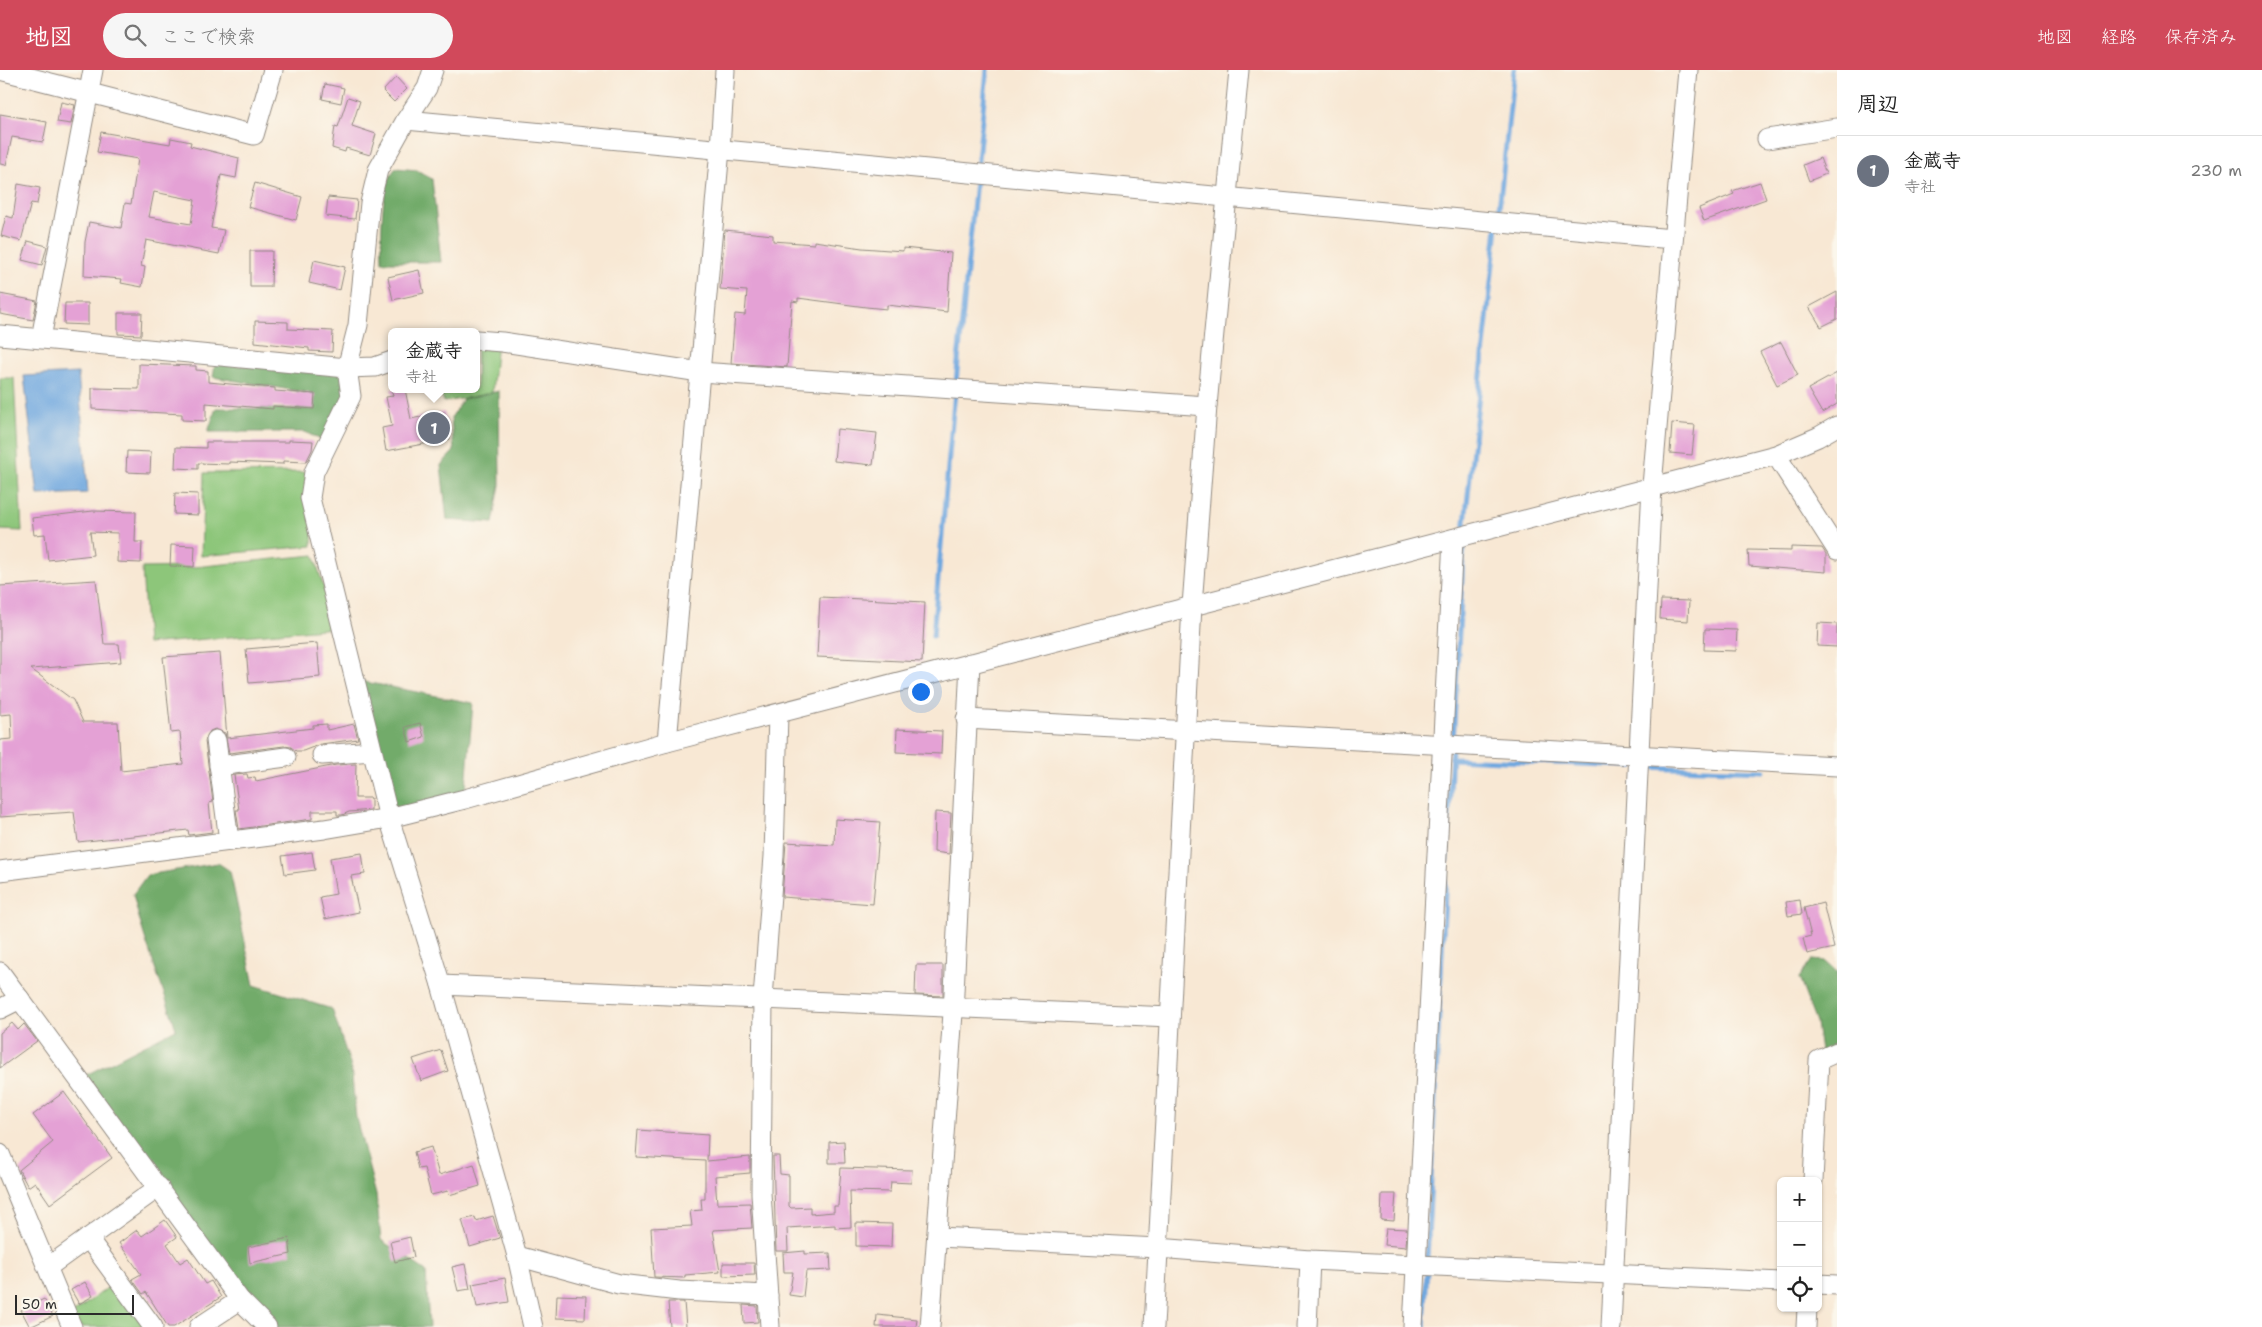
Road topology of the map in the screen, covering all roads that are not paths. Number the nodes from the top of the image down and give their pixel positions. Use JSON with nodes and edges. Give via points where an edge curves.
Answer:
{"nodes":[{"id":1,"x":0,"y":70,"type":"edge"},
{"id":2,"x":93,"y":70,"type":"edge"},
{"id":3,"x":273,"y":70,"type":"edge"},
{"id":4,"x":433,"y":70,"type":"edge"},
{"id":5,"x":725,"y":70,"type":"edge"},
{"id":6,"x":1239,"y":70,"type":"edge"},
{"id":7,"x":1688,"y":70,"type":"edge"},
{"id":8,"x":88,"y":92,"type":"junction"},
{"id":9,"x":406,"y":120,"type":"junction"},
{"id":10,"x":1837,"y":128,"type":"edge"},
{"id":11,"x":1767,"y":139,"type":"dead end"},
{"id":12,"x":720,"y":149,"type":"junction"},
{"id":13,"x":1228,"y":196,"type":"junction"},
{"id":14,"x":1672,"y":239,"type":"junction"},
{"id":15,"x":0,"y":335,"type":"edge"},
{"id":16,"x":41,"y":338,"type":"junction"},
{"id":17,"x":480,"y":340,"type":"edge"},
{"id":18,"x":388,"y":362,"type":"edge"},
{"id":19,"x":347,"y":368,"type":"junction"},
{"id":20,"x":700,"y":372,"type":"junction"},
{"id":21,"x":1207,"y":406,"type":"junction"},
{"id":22,"x":1837,"y":426,"type":"edge"},
{"id":23,"x":1776,"y":455,"type":"junction"},
{"id":24,"x":1652,"y":486,"type":"junction"},
{"id":25,"x":1453,"y":538,"type":"junction"},
{"id":26,"x":1837,"y":550,"type":"edge"},
{"id":27,"x":1192,"y":606,"type":"junction"},
{"id":28,"x":970,"y":664,"type":"junction"},
{"id":29,"x":778,"y":714,"type":"junction"},
{"id":30,"x":966,"y":719,"type":"junction"},
{"id":31,"x":1186,"y":730,"type":"junction"},
{"id":32,"x":216,"y":740,"type":"dead end"},
{"id":33,"x":667,"y":742,"type":"junction"},
{"id":34,"x":1441,"y":745,"type":"junction"},
{"id":35,"x":372,"y":751,"type":"junction"},
{"id":36,"x":322,"y":755,"type":"dead end"},
{"id":37,"x":1640,"y":756,"type":"junction"},
{"id":38,"x":286,"y":757,"type":"dead end"},
{"id":39,"x":219,"y":766,"type":"junction"},
{"id":40,"x":1837,"y":766,"type":"edge"},
{"id":41,"x":389,"y":818,"type":"junction"},
{"id":42,"x":229,"y":841,"type":"junction"},
{"id":43,"x":0,"y":871,"type":"edge"},
{"id":44,"x":0,"y":972,"type":"edge"},
{"id":45,"x":441,"y":986,"type":"junction"},
{"id":46,"x":763,"y":998,"type":"junction"},
{"id":47,"x":20,"y":999,"type":"junction"},
{"id":48,"x":953,"y":1008,"type":"junction"},
{"id":49,"x":0,"y":1009,"type":"edge"},
{"id":50,"x":1170,"y":1017,"type":"junction"},
{"id":51,"x":1837,"y":1052,"type":"edge"},
{"id":52,"x":0,"y":1154,"type":"edge"},
{"id":53,"x":1813,"y":1177,"type":"edge"},
{"id":54,"x":159,"y":1188,"type":"junction"},
{"id":55,"x":938,"y":1237,"type":"junction"},
{"id":56,"x":88,"y":1238,"type":"junction"},
{"id":57,"x":1158,"y":1248,"type":"junction"},
{"id":58,"x":517,"y":1256,"type":"junction"},
{"id":59,"x":1310,"y":1260,"type":"junction"},
{"id":60,"x":1416,"y":1264,"type":"junction"},
{"id":61,"x":48,"y":1267,"type":"junction"},
{"id":62,"x":1614,"y":1274,"type":"junction"},
{"id":63,"x":1777,"y":1282,"type":"edge"},
{"id":64,"x":1822,"y":1284,"type":"edge"},
{"id":65,"x":1837,"y":1285,"type":"edge"},
{"id":66,"x":768,"y":1295,"type":"junction"},
{"id":67,"x":240,"y":1300,"type":"junction"},
{"id":68,"x":1806,"y":1312,"type":"edge"},
{"id":69,"x":72,"y":1327,"type":"edge"},
{"id":70,"x":153,"y":1327,"type":"edge"},
{"id":71,"x":199,"y":1327,"type":"edge"},
{"id":72,"x":267,"y":1327,"type":"edge"},
{"id":73,"x":533,"y":1327,"type":"edge"},
{"id":74,"x":770,"y":1327,"type":"edge"},
{"id":75,"x":930,"y":1327,"type":"edge"},
{"id":76,"x":1154,"y":1327,"type":"edge"},
{"id":77,"x":1307,"y":1327,"type":"edge"},
{"id":78,"x":1413,"y":1327,"type":"edge"},
{"id":79,"x":1611,"y":1327,"type":"edge"},
{"id":80,"x":1806,"y":1327,"type":"edge"}],
"edges":[{"from":1,"to":8,"type":"street"},
{"from":2,"to":8,"type":"street"},
{"from":3,"to":8,"type":"street","via":[[254,135]]},
{"from":4,"to":9,"type":"street","via":[[427,88]]},
{"from":5,"to":12,"type":"street"},
{"from":6,"to":13,"type":"street"},
{"from":7,"to":14,"type":"street"},
{"from":8,"to":16,"type":"street"},
{"from":9,"to":12,"type":"street"},
{"from":9,"to":19,"type":"street","via":[[378,170],[370,203],[358,325]]},
{"from":10,"to":11,"type":"street"},
{"from":12,"to":13,"type":"street"},
{"from":12,"to":20,"type":"street"},
{"from":13,"to":14,"type":"street"},
{"from":13,"to":21,"type":"street"},
{"from":14,"to":24,"type":"street"},
{"from":15,"to":16,"type":"street"},
{"from":16,"to":19,"type":"street"},
{"from":17,"to":20,"type":"street"},
{"from":18,"to":19,"type":"street","via":[[375,367]]},
{"from":19,"to":35,"type":"street","via":[[352,396],[314,472],[310,498]]},
{"from":20,"to":21,"type":"street"},
{"from":20,"to":33,"type":"street"},
{"from":21,"to":27,"type":"street"},
{"from":22,"to":23,"type":"street"},
{"from":23,"to":24,"type":"street"},
{"from":23,"to":26,"type":"street"},
{"from":24,"to":25,"type":"street"},
{"from":24,"to":37,"type":"street"},
{"from":25,"to":27,"type":"street"},
{"from":25,"to":34,"type":"street"},
{"from":27,"to":28,"type":"street"},
{"from":27,"to":31,"type":"street"},
{"from":28,"to":29,"type":"street"},
{"from":28,"to":30,"type":"street"},
{"from":29,"to":33,"type":"street"},
{"from":29,"to":46,"type":"street","via":[[774,856]]},
{"from":30,"to":31,"type":"street"},
{"from":30,"to":48,"type":"street"},
{"from":31,"to":34,"type":"street"},
{"from":31,"to":50,"type":"street"},
{"from":32,"to":39,"type":"street"},
{"from":33,"to":41,"type":"street","via":[[465,800]]},
{"from":34,"to":37,"type":"street"},
{"from":34,"to":60,"type":"street"},
{"from":35,"to":36,"type":"street"},
{"from":35,"to":41,"type":"street"},
{"from":37,"to":40,"type":"street"},
{"from":37,"to":62,"type":"street"},
{"from":38,"to":39,"type":"street"},
{"from":39,"to":42,"type":"street"},
{"from":41,"to":42,"type":"street"},
{"from":41,"to":45,"type":"street"},
{"from":42,"to":43,"type":"street"},
{"from":44,"to":47,"type":"street"},
{"from":45,"to":46,"type":"street"},
{"from":45,"to":58,"type":"street"},
{"from":46,"to":48,"type":"street"},
{"from":46,"to":66,"type":"street","via":[[761,1193]]},
{"from":47,"to":49,"type":"street"},
{"from":47,"to":54,"type":"street"},
{"from":48,"to":50,"type":"street"},
{"from":48,"to":55,"type":"street"},
{"from":50,"to":57,"type":"street"},
{"from":51,"to":53,"type":"street","via":[[1819,1060]]},
{"from":52,"to":61,"type":"street"},
{"from":54,"to":56,"type":"street"},
{"from":54,"to":67,"type":"street"},
{"from":55,"to":57,"type":"street"},
{"from":55,"to":75,"type":"street"},
{"from":56,"to":61,"type":"street"},
{"from":56,"to":70,"type":"street"},
{"from":57,"to":59,"type":"street"},
{"from":57,"to":76,"type":"street"},
{"from":58,"to":66,"type":"street","via":[[619,1284],[679,1291]]},
{"from":58,"to":73,"type":"street"},
{"from":59,"to":60,"type":"street"},
{"from":59,"to":77,"type":"street"},
{"from":60,"to":62,"type":"street"},
{"from":60,"to":78,"type":"street"},
{"from":61,"to":69,"type":"street"},
{"from":62,"to":63,"type":"street"},
{"from":62,"to":79,"type":"street"},
{"from":64,"to":65,"type":"street"},
{"from":66,"to":74,"type":"street"},
{"from":67,"to":71,"type":"street"},
{"from":67,"to":72,"type":"street"},
{"from":68,"to":80,"type":"street"}]}
